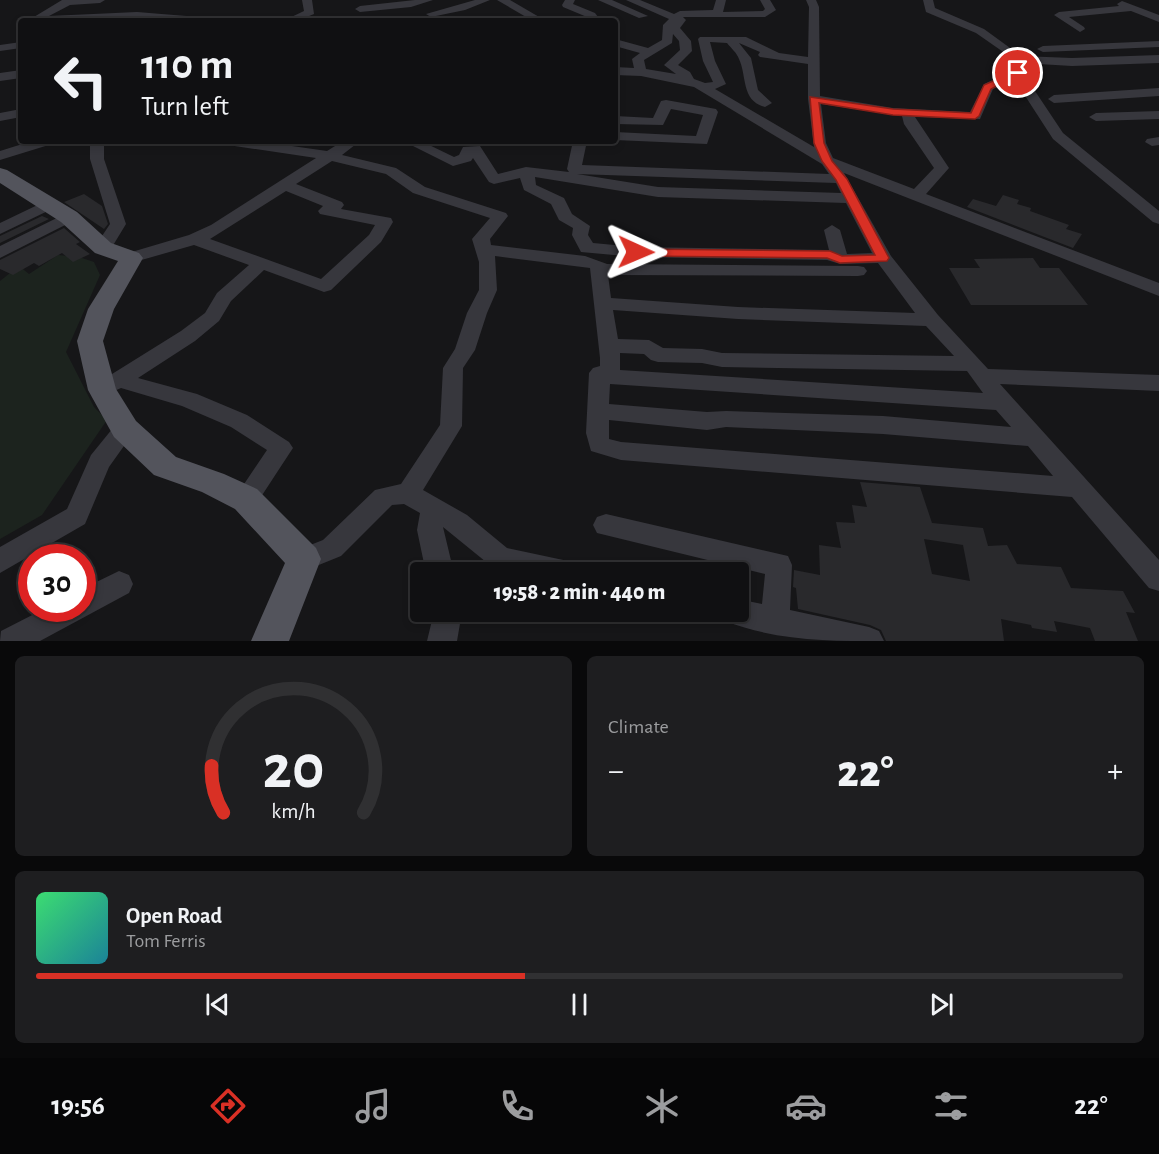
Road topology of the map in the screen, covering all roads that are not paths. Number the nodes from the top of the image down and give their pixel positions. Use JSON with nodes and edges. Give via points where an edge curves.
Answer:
{"nodes":[{"id":1,"x":100,"y":0,"type":"edge"},
{"id":2,"x":307,"y":0,"type":"edge"},
{"id":3,"x":428,"y":0,"type":"edge"},
{"id":4,"x":485,"y":0,"type":"edge"},
{"id":5,"x":502,"y":0,"type":"edge"},
{"id":6,"x":570,"y":0,"type":"edge"},
{"id":7,"x":603,"y":0,"type":"edge"},
{"id":8,"x":631,"y":0,"type":"edge"},
{"id":9,"x":721,"y":0,"type":"edge"},
{"id":10,"x":765,"y":0,"type":"edge"},
{"id":11,"x":812,"y":0,"type":"edge"},
{"id":12,"x":928,"y":0,"type":"edge"},
{"id":13,"x":1112,"y":0,"type":"edge"},
{"id":14,"x":69,"y":1,"type":"edge"},
{"id":15,"x":388,"y":3,"type":"edge"},
{"id":16,"x":359,"y":4,"type":"edge"},
{"id":17,"x":534,"y":4,"type":"dead end"},
{"id":18,"x":1159,"y":5,"type":"edge"},
{"id":19,"x":513,"y":6,"type":"junction"},
{"id":20,"x":1131,"y":8,"type":"junction"},
{"id":21,"x":431,"y":14,"type":"dead end"},
{"id":22,"x":39,"y":18,"type":"edge"},
{"id":23,"x":86,"y":18,"type":"edge"},
{"id":24,"x":174,"y":18,"type":"edge"},
{"id":25,"x":295,"y":18,"type":"edge"},
{"id":26,"x":535,"y":18,"type":"edge"},
{"id":27,"x":594,"y":18,"type":"edge"},
{"id":28,"x":1159,"y":19,"type":"edge"},
{"id":29,"x":675,"y":21,"type":"junction"},
{"id":30,"x":1080,"y":29,"type":"dead end"},
{"id":31,"x":731,"y":40,"type":"junction"},
{"id":32,"x":618,"y":43,"type":"edge"},
{"id":33,"x":1159,"y":44,"type":"edge"},
{"id":34,"x":18,"y":45,"type":"edge"},
{"id":35,"x":0,"y":48,"type":"edge"},
{"id":36,"x":1043,"y":49,"type":"dead end"},
{"id":37,"x":649,"y":52,"type":"junction"},
{"id":38,"x":775,"y":56,"type":"junction"},
{"id":39,"x":744,"y":57,"type":"junction"},
{"id":40,"x":718,"y":58,"type":"junction"},
{"id":41,"x":1017,"y":59,"type":"junction"},
{"id":42,"x":1159,"y":59,"type":"edge"},
{"id":43,"x":814,"y":61,"type":"junction"},
{"id":44,"x":618,"y":71,"type":"edge"},
{"id":45,"x":641,"y":72,"type":"junction"},
{"id":46,"x":18,"y":74,"type":"edge"},
{"id":47,"x":1009,"y":76,"type":"junction"},
{"id":48,"x":0,"y":77,"type":"edge"},
{"id":49,"x":690,"y":81,"type":"junction"},
{"id":50,"x":703,"y":87,"type":"junction"},
{"id":51,"x":1159,"y":92,"type":"edge"},
{"id":52,"x":814,"y":99,"type":"junction"},
{"id":53,"x":1054,"y":99,"type":"dead end"},
{"id":54,"x":765,"y":103,"type":"dead end"},
{"id":55,"x":18,"y":113,"type":"edge"},
{"id":56,"x":907,"y":113,"type":"junction"},
{"id":57,"x":1159,"y":115,"type":"edge"},
{"id":58,"x":0,"y":117,"type":"edge"},
{"id":59,"x":1096,"y":117,"type":"dead end"},
{"id":60,"x":618,"y":120,"type":"edge"},
{"id":61,"x":618,"y":136,"type":"edge"},
{"id":62,"x":38,"y":144,"type":"edge"},
{"id":63,"x":101,"y":144,"type":"edge"},
{"id":64,"x":248,"y":144,"type":"edge"},
{"id":65,"x":348,"y":144,"type":"edge"},
{"id":66,"x":416,"y":144,"type":"edge"},
{"id":67,"x":579,"y":144,"type":"edge"},
{"id":68,"x":0,"y":156,"type":"edge"},
{"id":69,"x":329,"y":156,"type":"junction"},
{"id":70,"x":827,"y":161,"type":"junction"},
{"id":71,"x":526,"y":172,"type":"junction"},
{"id":72,"x":4,"y":180,"type":"edge"},
{"id":73,"x":284,"y":185,"type":"junction"},
{"id":74,"x":846,"y":188,"type":"junction"},
{"id":75,"x":916,"y":196,"type":"junction"},
{"id":76,"x":50,"y":204,"type":"junction"},
{"id":77,"x":69,"y":217,"type":"junction"},
{"id":78,"x":1159,"y":219,"type":"edge"},
{"id":79,"x":0,"y":229,"type":"edge"},
{"id":80,"x":832,"y":230,"type":"dead end"},
{"id":81,"x":195,"y":239,"type":"junction"},
{"id":82,"x":484,"y":249,"type":"junction"},
{"id":83,"x":0,"y":253,"type":"edge"},
{"id":84,"x":117,"y":253,"type":"junction"},
{"id":85,"x":840,"y":259,"type":"junction"},
{"id":86,"x":261,"y":263,"type":"junction"},
{"id":87,"x":888,"y":265,"type":"junction"},
{"id":88,"x":599,"y":269,"type":"junction"},
{"id":89,"x":1159,"y":290,"type":"edge"},
{"id":90,"x":603,"y":303,"type":"junction"},
{"id":91,"x":931,"y":320,"type":"junction"},
{"id":92,"x":611,"y":346,"type":"junction"},
{"id":93,"x":978,"y":370,"type":"junction"},
{"id":94,"x":600,"y":376,"type":"junction"},
{"id":95,"x":1159,"y":382,"type":"edge"},
{"id":96,"x":110,"y":385,"type":"junction"},
{"id":97,"x":1002,"y":402,"type":"junction"},
{"id":98,"x":598,"y":411,"type":"junction"},
{"id":99,"x":124,"y":429,"type":"junction"},
{"id":100,"x":1034,"y":438,"type":"junction"},
{"id":101,"x":1078,"y":488,"type":"junction"},
{"id":102,"x":408,"y":494,"type":"junction"},
{"id":103,"x":246,"y":499,"type":"junction"},
{"id":104,"x":433,"y":508,"type":"junction"},
{"id":105,"x":606,"y":525,"type":"dead end"},
{"id":106,"x":304,"y":559,"type":"junction"},
{"id":107,"x":0,"y":561,"type":"edge"},
{"id":108,"x":438,"y":562,"type":"edge"},
{"id":109,"x":519,"y":562,"type":"edge"},
{"id":110,"x":1159,"y":579,"type":"edge"},
{"id":111,"x":119,"y":584,"type":"dead end"},
{"id":112,"x":96,"y":596,"type":"edge"},
{"id":113,"x":749,"y":616,"type":"edge"},
{"id":114,"x":47,"y":622,"type":"edge"},
{"id":115,"x":446,"y":622,"type":"edge"},
{"id":116,"x":775,"y":622,"type":"junction"},
{"id":117,"x":11,"y":641,"type":"edge"},
{"id":118,"x":270,"y":641,"type":"edge"},
{"id":119,"x":442,"y":641,"type":"edge"},
{"id":120,"x":869,"y":641,"type":"edge"}],
"edges":[{"from":1,"to":14,"type":"street"},
{"from":2,"to":25,"type":"street","via":[[310,12]]},
{"from":3,"to":15,"type":"street","via":[[413,5]]},
{"from":4,"to":21,"type":"street"},
{"from":5,"to":19,"type":"street"},
{"from":6,"to":27,"type":"street","via":[[567,5]]},
{"from":7,"to":29,"type":"street"},
{"from":8,"to":29,"type":"street"},
{"from":9,"to":29,"type":"street","via":[[717,13],[680,14]]},
{"from":10,"to":29,"type":"street","via":[[771,10],[765,14],[700,16]]},
{"from":11,"to":43,"type":"street"},
{"from":12,"to":41,"type":"street","via":[[930,10],[980,31]]},
{"from":13,"to":20,"type":"street"},
{"from":14,"to":22,"type":"street"},
{"from":15,"to":16,"type":"street"},
{"from":17,"to":19,"type":"street"},
{"from":18,"to":20,"type":"street"},
{"from":19,"to":26,"type":"street"},
{"from":20,"to":28,"type":"street"},
{"from":20,"to":30,"type":"street","via":[[1059,15]]},
{"from":23,"to":24,"type":"street"},
{"from":29,"to":37,"type":"street","via":[[668,41]]},
{"from":29,"to":49,"type":"street","via":[[674,29],[687,43],[686,51],[670,65]]},
{"from":31,"to":38,"type":"street","via":[[746,40]]},
{"from":31,"to":39,"type":"street"},
{"from":31,"to":40,"type":"street","via":[[704,39]]},
{"from":32,"to":37,"type":"street"},
{"from":33,"to":36,"type":"street"},
{"from":34,"to":35,"type":"street"},
{"from":37,"to":45,"type":"street","via":[[638,59]]},
{"from":38,"to":39,"type":"street"},
{"from":38,"to":43,"type":"street"},
{"from":39,"to":40,"type":"street"},
{"from":39,"to":54,"type":"street","via":[[752,92]]},
{"from":40,"to":50,"type":"street","via":[[720,84]]},
{"from":41,"to":42,"type":"street"},
{"from":41,"to":47,"type":"street","via":[[1018,73]]},
{"from":43,"to":52,"type":"street"},
{"from":44,"to":45,"type":"street"},
{"from":45,"to":49,"type":"street"},
{"from":46,"to":48,"type":"street"},
{"from":47,"to":56,"type":"street","via":[[987,87],[975,116]]},
{"from":47,"to":78,"type":"street","via":[[1025,85],[1058,136]]},
{"from":49,"to":50,"type":"street"},
{"from":50,"to":70,"type":"street"},
{"from":51,"to":53,"type":"street"},
{"from":52,"to":56,"type":"street"},
{"from":52,"to":70,"type":"street","via":[[819,143]]},
{"from":55,"to":58,"type":"street"},
{"from":56,"to":75,"type":"street","via":[[942,168]]},
{"from":57,"to":59,"type":"street"},
{"from":60,"to":61,"type":"street","via":[[658,122],[666,104],[711,112],[702,141]]},
{"from":62,"to":68,"type":"street"},
{"from":63,"to":84,"type":"street","via":[[97,159],[118,224]]},
{"from":64,"to":69,"type":"street"},
{"from":65,"to":69,"type":"street"},
{"from":66,"to":71,"type":"street","via":[[453,162],[466,158],[468,150],[475,149],[494,178]]},
{"from":67,"to":74,"type":"street","via":[[574,169],[764,173]]},
{"from":69,"to":73,"type":"street"},
{"from":69,"to":82,"type":"street","via":[[391,171],[419,190],[500,216],[481,239]]},
{"from":70,"to":74,"type":"street"},
{"from":70,"to":75,"type":"street"},
{"from":71,"to":74,"type":"street","via":[[658,192]]},
{"from":71,"to":85,"type":"street","via":[[530,187],[558,201],[566,217],[582,225],[580,235],[587,248],[830,255]]},
{"from":72,"to":76,"type":"main road"},
{"from":73,"to":81,"type":"street"},
{"from":73,"to":86,"type":"street","via":[[336,205],[326,211],[385,222],[375,238],[324,286]]},
{"from":74,"to":87,"type":"street"},
{"from":75,"to":89,"type":"street"},
{"from":76,"to":77,"type":"main road"},
{"from":76,"to":79,"type":"street"},
{"from":77,"to":83,"type":"street"},
{"from":77,"to":84,"type":"main road"},
{"from":80,"to":85,"type":"street"},
{"from":81,"to":84,"type":"street"},
{"from":81,"to":86,"type":"street"},
{"from":82,"to":88,"type":"street","via":[[585,261],[599,265]]},
{"from":82,"to":102,"type":"street","via":[[488,290],[465,350],[453,368],[451,426]]},
{"from":84,"to":96,"type":"main road","via":[[90,341]]},
{"from":85,"to":87,"type":"street"},
{"from":86,"to":96,"type":"street","via":[[224,297],[212,317]]},
{"from":87,"to":88,"type":"street"},
{"from":87,"to":91,"type":"street"},
{"from":88,"to":90,"type":"street"},
{"from":90,"to":91,"type":"street"},
{"from":90,"to":92,"type":"street"},
{"from":91,"to":93,"type":"street"},
{"from":92,"to":93,"type":"street","via":[[648,347],[657,355],[722,360]]},
{"from":92,"to":94,"type":"street","via":[[610,371]]},
{"from":93,"to":95,"type":"street"},
{"from":93,"to":97,"type":"street"},
{"from":94,"to":97,"type":"street"},
{"from":94,"to":98,"type":"street"},
{"from":96,"to":99,"type":"main road"},
{"from":96,"to":103,"type":"street","via":[[199,404],[239,421],[281,448]]},
{"from":97,"to":100,"type":"street"},
{"from":98,"to":100,"type":"street","via":[[707,421],[883,425]]},
{"from":98,"to":101,"type":"street","via":[[599,445],[621,450]]},
{"from":99,"to":103,"type":"main road","via":[[165,466]]},
{"from":99,"to":107,"type":"street","via":[[99,462],[76,516]]},
{"from":100,"to":101,"type":"street"},
{"from":101,"to":110,"type":"street"},
{"from":102,"to":104,"type":"street"},
{"from":102,"to":106,"type":"street","via":[[384,497],[332,548]]},
{"from":103,"to":106,"type":"main road"},
{"from":104,"to":108,"type":"street","via":[[430,530]]},
{"from":104,"to":109,"type":"street","via":[[501,558]]},
{"from":105,"to":116,"type":"street","via":[[780,565]]},
{"from":106,"to":118,"type":"main road"},
{"from":111,"to":112,"type":"street"},
{"from":113,"to":116,"type":"street"},
{"from":114,"to":117,"type":"street"},
{"from":115,"to":119,"type":"street"},
{"from":116,"to":120,"type":"street"}]}
